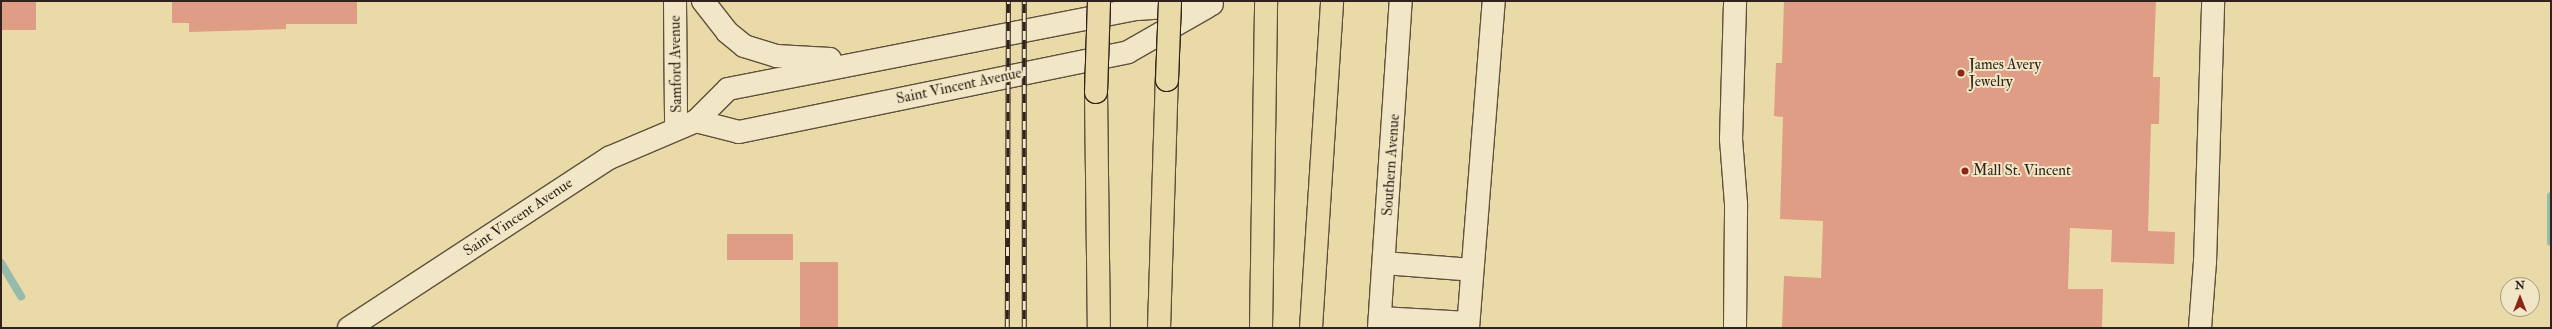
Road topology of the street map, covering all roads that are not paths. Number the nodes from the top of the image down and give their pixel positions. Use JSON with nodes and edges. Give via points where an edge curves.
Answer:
{"nodes":[{"id":1,"x":675,"y":1,"type":"edge"},
{"id":2,"x":703,"y":1,"type":"edge"},
{"id":3,"x":1099,"y":1,"type":"edge"},
{"id":4,"x":1170,"y":1,"type":"edge"},
{"id":5,"x":1266,"y":1,"type":"edge"},
{"id":6,"x":1332,"y":1,"type":"edge"},
{"id":7,"x":1402,"y":1,"type":"edge"},
{"id":8,"x":1494,"y":1,"type":"edge"},
{"id":9,"x":1735,"y":1,"type":"edge"},
{"id":10,"x":2213,"y":1,"type":"edge"},
{"id":11,"x":1216,"y":2,"type":"edge"},
{"id":12,"x":870,"y":60,"type":"junction"},
{"id":13,"x":686,"y":124,"type":"junction"},
{"id":14,"x":1384,"y":263,"type":"junction"},
{"id":15,"x":1472,"y":270,"type":"junction"},
{"id":16,"x":1380,"y":323,"type":"edge"},
{"id":17,"x":1468,"y":326,"type":"edge"},
{"id":18,"x":349,"y":328,"type":"edge"},
{"id":19,"x":1099,"y":328,"type":"edge"},
{"id":20,"x":1159,"y":328,"type":"edge"},
{"id":21,"x":1261,"y":328,"type":"edge"},
{"id":22,"x":1311,"y":328,"type":"edge"},
{"id":23,"x":1735,"y":328,"type":"edge"},
{"id":24,"x":2200,"y":328,"type":"edge"}],
"edges":[{"from":1,"to":13,"type":"street","name":"Samford Avenue"},
{"from":2,"to":12,"type":"street","via":[[736,41],[759,52],[799,58]]},
{"from":3,"to":19,"type":"highway","bridge":true,"via":[[1096,92]]},
{"from":4,"to":20,"type":"highway","bridge":true},
{"from":5,"to":21,"type":"highway"},
{"from":6,"to":22,"type":"highway"},
{"from":7,"to":14,"type":"street","name":"Southern Avenue"},
{"from":8,"to":15,"type":"street"},
{"from":9,"to":23,"type":"street","via":[[1731,139],[1736,204]]},
{"from":10,"to":24,"type":"street"},
{"from":11,"to":12,"type":"street","name":"Saint Vincent Avenue","via":[[1137,9]]},
{"from":11,"to":13,"type":"street","name":"Saint Vincent Avenue","via":[[1128,52],[739,132]]},
{"from":12,"to":13,"type":"street","name":"Saint Vincent Avenue","via":[[728,89]]},
{"from":13,"to":18,"type":"street","name":"Saint Vincent Avenue","via":[[622,152],[583,174]]},
{"from":14,"to":15,"type":"street"},
{"from":14,"to":16,"type":"street","name":"Southern Avenue"},
{"from":15,"to":17,"type":"street"},
{"from":16,"to":17,"type":"street"}]}
